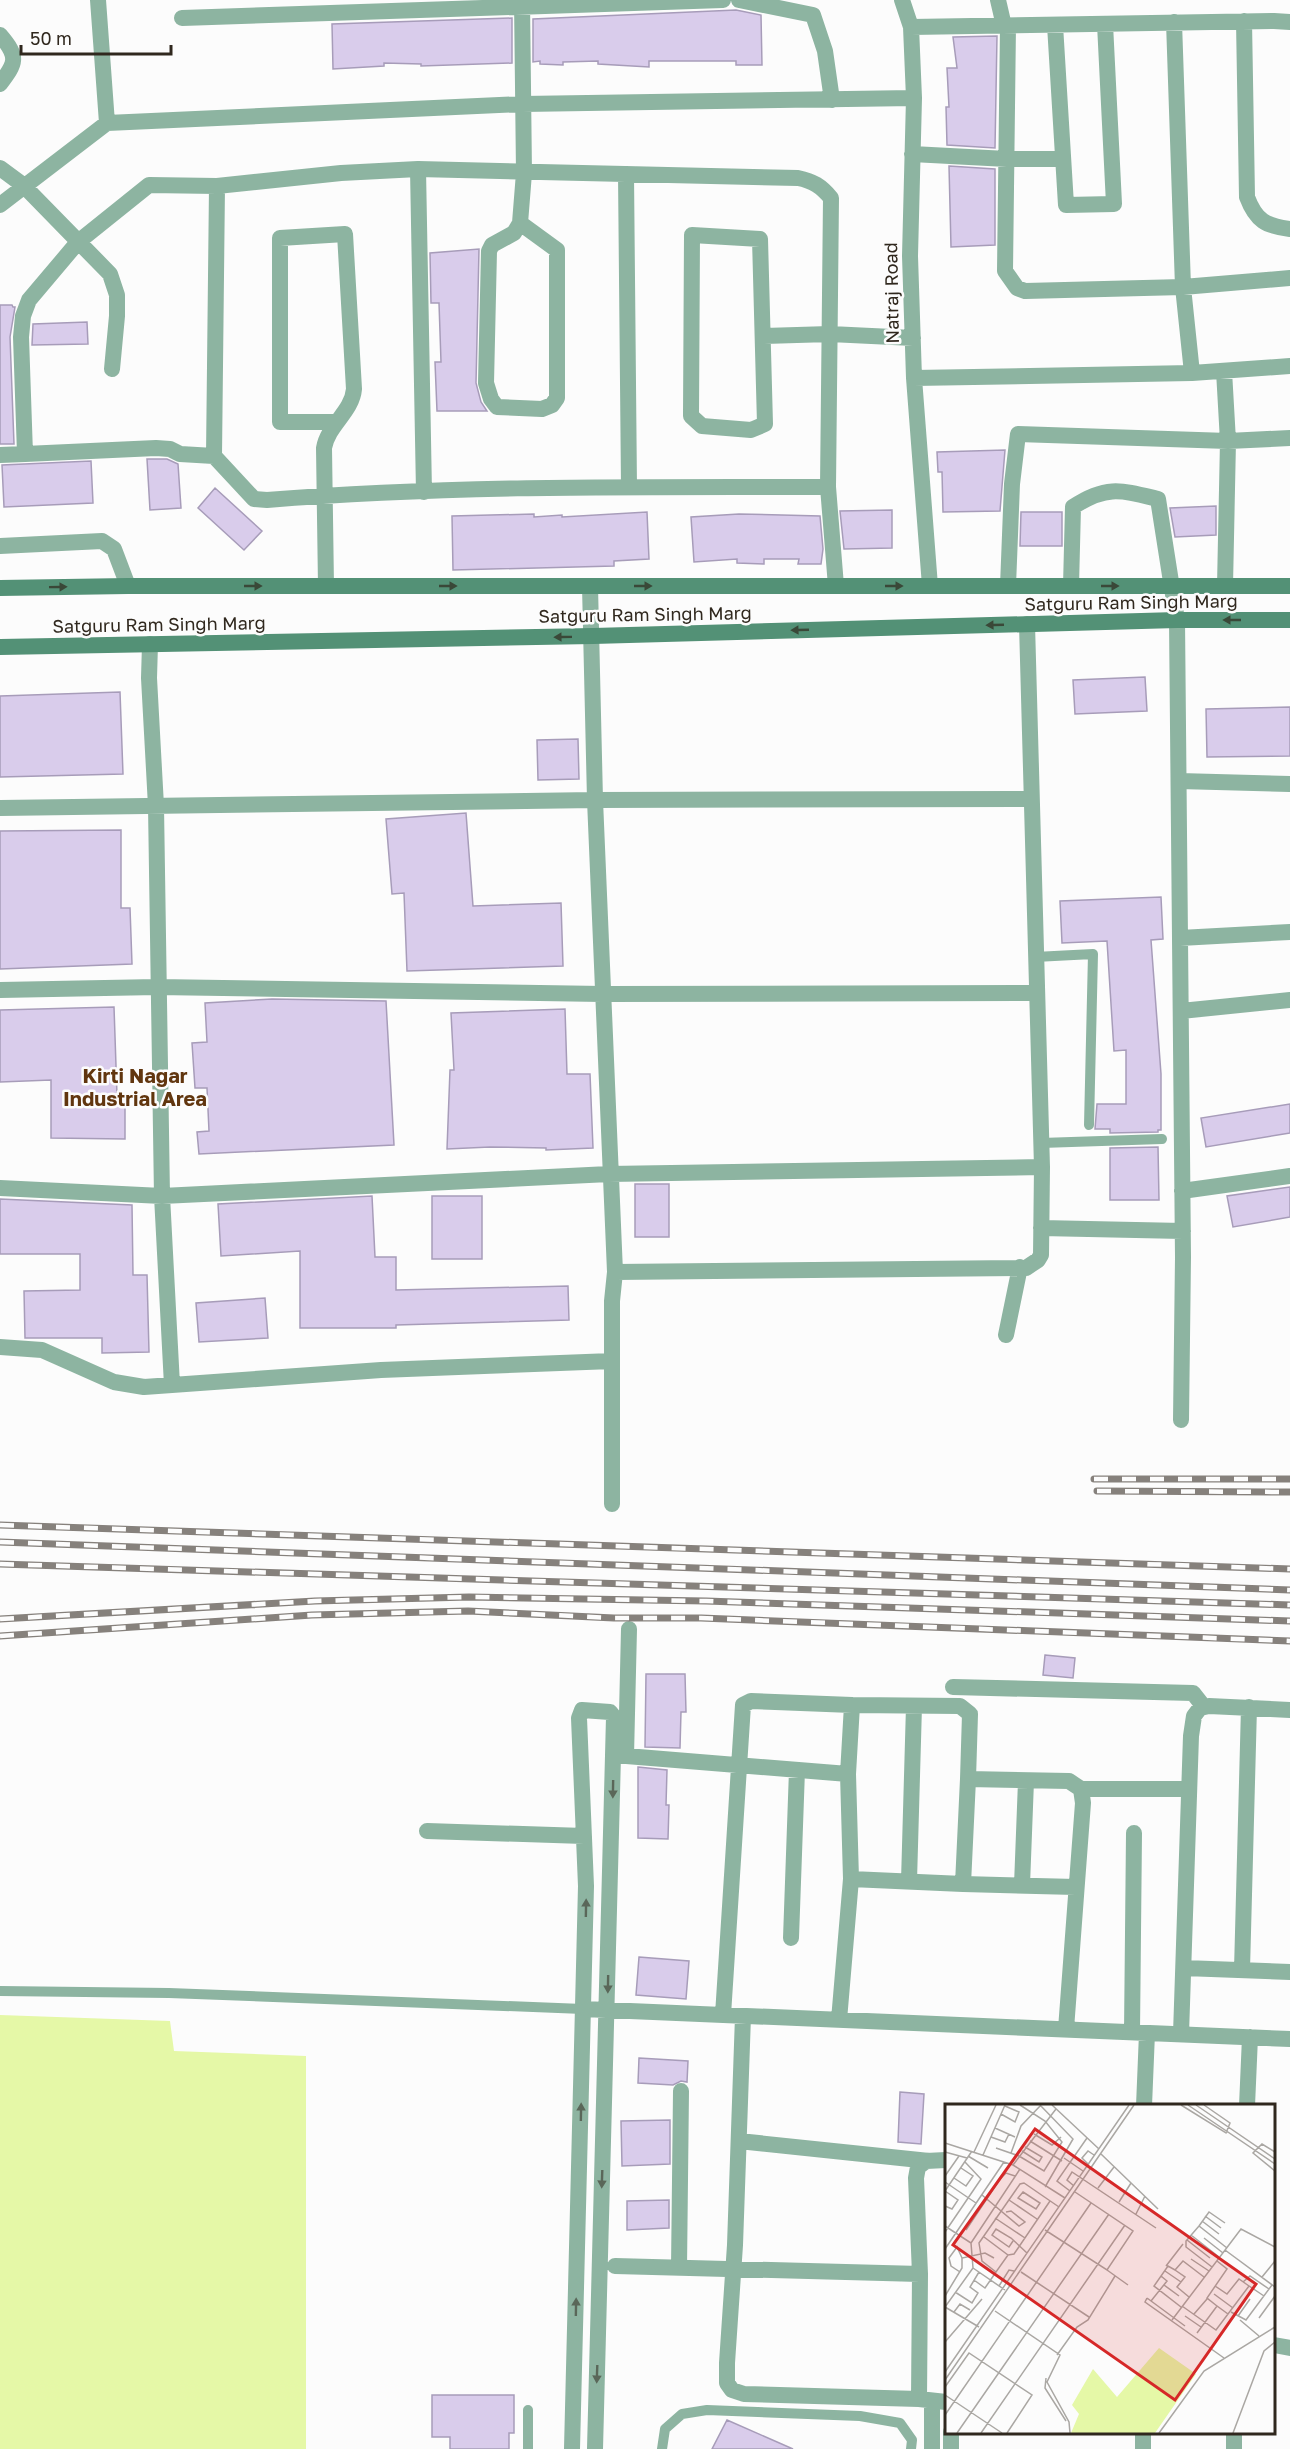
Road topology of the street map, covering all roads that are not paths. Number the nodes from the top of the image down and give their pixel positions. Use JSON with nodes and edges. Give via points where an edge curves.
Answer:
{"nodes":[{"id":1,"x":98,"y":0,"type":"edge"},
{"id":2,"x":723,"y":0,"type":"edge"},
{"id":3,"x":739,"y":0,"type":"edge"},
{"id":4,"x":902,"y":0,"type":"edge"},
{"id":5,"x":998,"y":0,"type":"edge"},
{"id":6,"x":522,"y":3,"type":"edge"},
{"id":7,"x":182,"y":18,"type":"dead end"},
{"id":8,"x":1244,"y":21,"type":"junction"},
{"id":9,"x":1174,"y":22,"type":"junction"},
{"id":10,"x":1290,"y":22,"type":"edge"},
{"id":11,"x":1105,"y":24,"type":"junction"},
{"id":12,"x":1055,"y":25,"type":"junction"},
{"id":13,"x":1006,"y":26,"type":"junction"},
{"id":14,"x":911,"y":27,"type":"junction"},
{"id":15,"x":0,"y":35,"type":"edge"},
{"id":16,"x":0,"y":84,"type":"edge"},
{"id":17,"x":914,"y":98,"type":"junction"},
{"id":18,"x":832,"y":100,"type":"junction"},
{"id":19,"x":523,"y":104,"type":"junction"},
{"id":20,"x":107,"y":123,"type":"junction"},
{"id":21,"x":912,"y":154,"type":"junction"},
{"id":22,"x":1007,"y":159,"type":"junction"},
{"id":23,"x":1063,"y":159,"type":"junction"},
{"id":24,"x":0,"y":168,"type":"edge"},
{"id":25,"x":418,"y":169,"type":"junction"},
{"id":26,"x":524,"y":173,"type":"junction"},
{"id":27,"x":626,"y":174,"type":"junction"},
{"id":28,"x":23,"y":185,"type":"junction"},
{"id":29,"x":217,"y":186,"type":"junction"},
{"id":30,"x":0,"y":205,"type":"edge"},
{"id":31,"x":520,"y":223,"type":"junction"},
{"id":32,"x":1290,"y":229,"type":"edge"},
{"id":33,"x":78,"y":242,"type":"junction"},
{"id":34,"x":1290,"y":278,"type":"edge"},
{"id":35,"x":1183,"y":286,"type":"junction"},
{"id":36,"x":830,"y":334,"type":"junction"},
{"id":37,"x":764,"y":336,"type":"junction"},
{"id":38,"x":913,"y":338,"type":"junction"},
{"id":39,"x":1290,"y":366,"type":"edge"},
{"id":40,"x":112,"y":369,"type":"dead end"},
{"id":41,"x":1224,"y":371,"type":"junction"},
{"id":42,"x":1192,"y":373,"type":"junction"},
{"id":43,"x":914,"y":378,"type":"junction"},
{"id":44,"x":337,"y":422,"type":"junction"},
{"id":45,"x":1290,"y":438,"type":"edge"},
{"id":46,"x":1228,"y":441,"type":"junction"},
{"id":47,"x":25,"y":454,"type":"junction"},
{"id":48,"x":0,"y":455,"type":"edge"},
{"id":49,"x":214,"y":456,"type":"junction"},
{"id":50,"x":629,"y":487,"type":"junction"},
{"id":51,"x":828,"y":487,"type":"junction"},
{"id":52,"x":424,"y":492,"type":"junction"},
{"id":53,"x":323,"y":496,"type":"junction"},
{"id":54,"x":0,"y":546,"type":"edge"},
{"id":55,"x":128,"y":586,"type":"junction"},
{"id":56,"x":326,"y":586,"type":"junction"},
{"id":57,"x":590,"y":586,"type":"junction"},
{"id":58,"x":836,"y":586,"type":"junction"},
{"id":59,"x":930,"y":586,"type":"junction"},
{"id":60,"x":1008,"y":586,"type":"junction"},
{"id":61,"x":1071,"y":586,"type":"junction"},
{"id":62,"x":1173,"y":586,"type":"junction"},
{"id":63,"x":1225,"y":586,"type":"junction"},
{"id":64,"x":1290,"y":586,"type":"edge"},
{"id":65,"x":0,"y":588,"type":"edge"},
{"id":66,"x":1177,"y":620,"type":"junction"},
{"id":67,"x":1290,"y":620,"type":"edge"},
{"id":68,"x":1027,"y":624,"type":"junction"},
{"id":69,"x":592,"y":636,"type":"junction"},
{"id":70,"x":150,"y":644,"type":"junction"},
{"id":71,"x":0,"y":647,"type":"edge"},
{"id":72,"x":1179,"y":781,"type":"junction"},
{"id":73,"x":1290,"y":784,"type":"edge"},
{"id":74,"x":1030,"y":799,"type":"junction"},
{"id":75,"x":594,"y":800,"type":"junction"},
{"id":76,"x":156,"y":806,"type":"junction"},
{"id":77,"x":0,"y":808,"type":"edge"},
{"id":78,"x":1290,"y":932,"type":"edge"},
{"id":79,"x":1180,"y":938,"type":"junction"},
{"id":80,"x":1035,"y":957,"type":"junction"},
{"id":81,"x":157,"y":987,"type":"junction"},
{"id":82,"x":0,"y":990,"type":"edge"},
{"id":83,"x":1036,"y":993,"type":"junction"},
{"id":84,"x":602,"y":994,"type":"junction"},
{"id":85,"x":1290,"y":1000,"type":"edge"},
{"id":86,"x":1181,"y":1011,"type":"junction"},
{"id":87,"x":1089,"y":1125,"type":"dead end"},
{"id":88,"x":1162,"y":1139,"type":"dead end"},
{"id":89,"x":1041,"y":1143,"type":"junction"},
{"id":90,"x":1042,"y":1167,"type":"junction"},
{"id":91,"x":609,"y":1174,"type":"junction"},
{"id":92,"x":1290,"y":1176,"type":"edge"},
{"id":93,"x":0,"y":1188,"type":"edge"},
{"id":94,"x":1182,"y":1191,"type":"junction"},
{"id":95,"x":162,"y":1196,"type":"junction"},
{"id":96,"x":1041,"y":1228,"type":"junction"},
{"id":97,"x":1183,"y":1232,"type":"junction"},
{"id":98,"x":1020,"y":1268,"type":"junction"},
{"id":99,"x":615,"y":1272,"type":"junction"},
{"id":100,"x":1006,"y":1335,"type":"dead end"},
{"id":101,"x":0,"y":1347,"type":"edge"},
{"id":102,"x":612,"y":1361,"type":"junction"},
{"id":103,"x":172,"y":1385,"type":"junction"},
{"id":104,"x":1181,"y":1420,"type":"dead end"},
{"id":105,"x":612,"y":1504,"type":"dead end"},
{"id":106,"x":629,"y":1629,"type":"dead end"},
{"id":107,"x":953,"y":1687,"type":"dead end"},
{"id":108,"x":852,"y":1705,"type":"junction"},
{"id":109,"x":914,"y":1706,"type":"junction"},
{"id":110,"x":1204,"y":1707,"type":"junction"},
{"id":111,"x":1249,"y":1707,"type":"junction"},
{"id":112,"x":1290,"y":1710,"type":"edge"},
{"id":113,"x":620,"y":1755,"type":"junction"},
{"id":114,"x":739,"y":1766,"type":"junction"},
{"id":115,"x":797,"y":1770,"type":"junction"},
{"id":116,"x":848,"y":1774,"type":"junction"},
{"id":117,"x":968,"y":1779,"type":"junction"},
{"id":118,"x":1026,"y":1781,"type":"junction"},
{"id":119,"x":1081,"y":1789,"type":"junction"},
{"id":120,"x":1189,"y":1789,"type":"junction"},
{"id":121,"x":427,"y":1832,"type":"dead end"},
{"id":122,"x":1134,"y":1833,"type":"dead end"},
{"id":123,"x":584,"y":1836,"type":"junction"},
{"id":124,"x":851,"y":1879,"type":"junction"},
{"id":125,"x":909,"y":1881,"type":"junction"},
{"id":126,"x":963,"y":1884,"type":"junction"},
{"id":127,"x":1022,"y":1885,"type":"junction"},
{"id":128,"x":1076,"y":1887,"type":"junction"},
{"id":129,"x":791,"y":1938,"type":"dead end"},
{"id":130,"x":1184,"y":1968,"type":"junction"},
{"id":131,"x":1242,"y":1970,"type":"junction"},
{"id":132,"x":1290,"y":1972,"type":"edge"},
{"id":133,"x":0,"y":1991,"type":"edge"},
{"id":134,"x":583,"y":2009,"type":"junction"},
{"id":135,"x":607,"y":2010,"type":"junction"},
{"id":136,"x":723,"y":2015,"type":"junction"},
{"id":137,"x":743,"y":2016,"type":"junction"},
{"id":138,"x":839,"y":2020,"type":"junction"},
{"id":139,"x":1066,"y":2029,"type":"junction"},
{"id":140,"x":1140,"y":2033,"type":"junction"},
{"id":141,"x":1181,"y":2034,"type":"junction"},
{"id":142,"x":1250,"y":2037,"type":"junction"},
{"id":143,"x":1290,"y":2039,"type":"edge"},
{"id":144,"x":681,"y":2091,"type":"dead end"},
{"id":145,"x":1144,"y":2104,"type":"edge"},
{"id":146,"x":1247,"y":2104,"type":"edge"},
{"id":147,"x":739,"y":2141,"type":"junction"},
{"id":148,"x":945,"y":2160,"type":"edge"},
{"id":149,"x":929,"y":2161,"type":"junction"},
{"id":150,"x":615,"y":2266,"type":"dead end"},
{"id":151,"x":679,"y":2268,"type":"junction"},
{"id":152,"x":733,"y":2270,"type":"junction"},
{"id":153,"x":920,"y":2274,"type":"junction"},
{"id":154,"x":1275,"y":2345,"type":"edge"},
{"id":155,"x":1290,"y":2348,"type":"edge"},
{"id":156,"x":932,"y":2401,"type":"edge"},
{"id":157,"x":528,"y":2410,"type":"dead end"},
{"id":158,"x":528,"y":2449,"type":"edge"},
{"id":159,"x":572,"y":2449,"type":"edge"},
{"id":160,"x":595,"y":2449,"type":"edge"},
{"id":161,"x":662,"y":2449,"type":"edge"},
{"id":162,"x":911,"y":2449,"type":"edge"},
{"id":163,"x":932,"y":2449,"type":"edge"}],
"edges":[{"from":1,"to":20,"type":"street"},
{"from":2,"to":6,"type":"street"},
{"from":3,"to":18,"type":"street","via":[[813,15],[825,51]]},
{"from":4,"to":14,"type":"street","name":"Natraj Road"},
{"from":5,"to":13,"type":"street"},
{"from":6,"to":7,"type":"street"},
{"from":6,"to":19,"type":"street"},
{"from":8,"to":9,"type":"street"},
{"from":8,"to":10,"type":"street"},
{"from":8,"to":32,"type":"street","via":[[1247,197],[1252,212],[1262,221]]},
{"from":9,"to":11,"type":"street"},
{"from":9,"to":35,"type":"street"},
{"from":11,"to":12,"type":"street"},
{"from":11,"to":23,"type":"street","via":[[1114,204],[1066,205]]},
{"from":12,"to":13,"type":"street"},
{"from":12,"to":23,"type":"street"},
{"from":13,"to":14,"type":"street"},
{"from":13,"to":22,"type":"street"},
{"from":14,"to":17,"type":"street","name":"Natraj Road"},
{"from":15,"to":16,"type":"street","via":[[14,59]]},
{"from":17,"to":18,"type":"street"},
{"from":17,"to":21,"type":"street","name":"Natraj Road"},
{"from":18,"to":19,"type":"street"},
{"from":19,"to":20,"type":"street"},
{"from":19,"to":26,"type":"street"},
{"from":20,"to":28,"type":"street"},
{"from":21,"to":22,"type":"street"},
{"from":21,"to":38,"type":"street","name":"Natraj Road"},
{"from":22,"to":23,"type":"street"},
{"from":22,"to":35,"type":"street","via":[[1005,271],[1017,288],[1024,291]]},
{"from":24,"to":28,"type":"street"},
{"from":25,"to":26,"type":"street"},
{"from":25,"to":29,"type":"street"},
{"from":25,"to":52,"type":"street"},
{"from":26,"to":27,"type":"street"},
{"from":26,"to":31,"type":"street"},
{"from":27,"to":36,"type":"street","via":[[798,178],[821,187],[831,198]]},
{"from":27,"to":50,"type":"street"},
{"from":28,"to":30,"type":"street"},
{"from":28,"to":33,"type":"street"},
{"from":29,"to":33,"type":"street","via":[[149,185]]},
{"from":29,"to":49,"type":"street"},
{"from":31,"to":31,"type":"street","via":[[557,250],[557,398],[542,409],[497,407],[486,383],[489,251],[492,245],[514,233]]},
{"from":33,"to":40,"type":"street","via":[[110,274],[117,295]]},
{"from":33,"to":47,"type":"street","via":[[40,285],[23,316]]},
{"from":34,"to":35,"type":"street"},
{"from":35,"to":42,"type":"street"},
{"from":36,"to":37,"type":"street"},
{"from":36,"to":38,"type":"street"},
{"from":36,"to":51,"type":"street"},
{"from":37,"to":37,"type":"street","via":[[760,238],[692,235],[691,416],[702,426],[751,430],[765,424]]},
{"from":38,"to":43,"type":"street","name":"Natraj Road"},
{"from":39,"to":41,"type":"street"},
{"from":41,"to":42,"type":"street"},
{"from":41,"to":46,"type":"street"},
{"from":42,"to":43,"type":"street"},
{"from":43,"to":59,"type":"street","name":"Natraj Road"},
{"from":44,"to":44,"type":"street","via":[[280,423],[280,237],[345,234],[354,389],[351,402]]},
{"from":44,"to":53,"type":"street","via":[[324,448]]},
{"from":45,"to":46,"type":"street"},
{"from":46,"to":60,"type":"street","via":[[1018,434]]},
{"from":46,"to":63,"type":"street"},
{"from":47,"to":48,"type":"street"},
{"from":47,"to":49,"type":"street","via":[[156,448]]},
{"from":49,"to":53,"type":"street","via":[[254,499]]},
{"from":50,"to":51,"type":"street"},
{"from":50,"to":52,"type":"street"},
{"from":51,"to":58,"type":"street"},
{"from":52,"to":53,"type":"street"},
{"from":53,"to":56,"type":"street"},
{"from":54,"to":55,"type":"street","via":[[102,541],[114,549]]},
{"from":55,"to":56,"type":"main road","name":"Satguru Ram Singh Marg","one_way":true},
{"from":65,"to":55,"type":"main road","name":"Satguru Ram Singh Marg","one_way":true},
{"from":56,"to":57,"type":"main road","name":"Satguru Ram Singh Marg","one_way":true},
{"from":57,"to":58,"type":"main road","name":"Satguru Ram Singh Marg","one_way":true},
{"from":57,"to":69,"type":"street"},
{"from":58,"to":59,"type":"main road","name":"Satguru Ram Singh Marg","one_way":true},
{"from":59,"to":60,"type":"main road","name":"Satguru Ram Singh Marg"},
{"from":60,"to":61,"type":"main road","name":"Satguru Ram Singh Marg"},
{"from":61,"to":62,"type":"main road","name":"Satguru Ram Singh Marg","one_way":true},
{"from":61,"to":62,"type":"street","via":[[1073,507],[1091,495],[1121,490],[1158,499]]},
{"from":62,"to":63,"type":"main road","name":"Satguru Ram Singh Marg"},
{"from":62,"to":66,"type":"street"},
{"from":63,"to":64,"type":"main road","name":"Satguru Ram Singh Marg"},
{"from":67,"to":66,"type":"main road","name":"Satguru Ram Singh Marg","one_way":true},
{"from":66,"to":68,"type":"main road","name":"Satguru Ram Singh Marg"},
{"from":66,"to":72,"type":"street"},
{"from":68,"to":69,"type":"main road","name":"Satguru Ram Singh Marg","one_way":true},
{"from":68,"to":74,"type":"street"},
{"from":69,"to":70,"type":"main road","name":"Satguru Ram Singh Marg","one_way":true},
{"from":69,"to":75,"type":"street"},
{"from":70,"to":71,"type":"main road","name":"Satguru Ram Singh Marg"},
{"from":70,"to":76,"type":"street"},
{"from":72,"to":73,"type":"street"},
{"from":72,"to":79,"type":"street"},
{"from":74,"to":75,"type":"street"},
{"from":74,"to":80,"type":"street"},
{"from":75,"to":76,"type":"street"},
{"from":75,"to":84,"type":"street"},
{"from":76,"to":77,"type":"street"},
{"from":76,"to":81,"type":"street"},
{"from":78,"to":79,"type":"street"},
{"from":79,"to":86,"type":"street"},
{"from":80,"to":83,"type":"street"},
{"from":80,"to":87,"type":"lane","via":[[1093,954]]},
{"from":81,"to":82,"type":"street"},
{"from":81,"to":84,"type":"street"},
{"from":81,"to":95,"type":"street"},
{"from":83,"to":84,"type":"street"},
{"from":83,"to":89,"type":"street"},
{"from":84,"to":91,"type":"street"},
{"from":85,"to":86,"type":"street"},
{"from":86,"to":94,"type":"street"},
{"from":88,"to":89,"type":"lane"},
{"from":89,"to":90,"type":"street"},
{"from":90,"to":91,"type":"street"},
{"from":90,"to":96,"type":"street"},
{"from":91,"to":95,"type":"street"},
{"from":91,"to":99,"type":"street"},
{"from":92,"to":94,"type":"street"},
{"from":93,"to":95,"type":"street"},
{"from":94,"to":97,"type":"street"},
{"from":95,"to":103,"type":"street"},
{"from":96,"to":97,"type":"street"},
{"from":96,"to":98,"type":"street","via":[[1041,1255],[1033,1265]]},
{"from":97,"to":104,"type":"street"},
{"from":98,"to":99,"type":"street"},
{"from":98,"to":100,"type":"street"},
{"from":99,"to":102,"type":"street"},
{"from":101,"to":103,"type":"street","via":[[42,1350],[114,1382],[144,1387]]},
{"from":102,"to":103,"type":"street","via":[[381,1370]]},
{"from":102,"to":105,"type":"street"},
{"from":106,"to":113,"type":"street"},
{"from":107,"to":110,"type":"street","via":[[1193,1693]]},
{"from":108,"to":109,"type":"street"},
{"from":108,"to":114,"type":"street","via":[[746,1702]]},
{"from":108,"to":116,"type":"street"},
{"from":109,"to":117,"type":"street","via":[[966,1708],[971,1728]]},
{"from":109,"to":125,"type":"street"},
{"from":110,"to":111,"type":"street"},
{"from":110,"to":120,"type":"street","via":[[1194,1716]]},
{"from":111,"to":112,"type":"street"},
{"from":111,"to":131,"type":"street"},
{"from":113,"to":114,"type":"street"},
{"from":113,"to":123,"type":"street","via":[[613,1713],[582,1710],[579,1718]]},
{"from":113,"to":135,"type":"street","one_way":true},
{"from":114,"to":115,"type":"street"},
{"from":114,"to":136,"type":"street"},
{"from":115,"to":116,"type":"street"},
{"from":115,"to":129,"type":"street"},
{"from":116,"to":124,"type":"street"},
{"from":117,"to":118,"type":"street"},
{"from":117,"to":126,"type":"street"},
{"from":118,"to":119,"type":"street","via":[[1069,1781]]},
{"from":118,"to":127,"type":"street"},
{"from":119,"to":120,"type":"street"},
{"from":119,"to":128,"type":"street"},
{"from":120,"to":130,"type":"street"},
{"from":121,"to":123,"type":"street"},
{"from":122,"to":140,"type":"street"},
{"from":134,"to":123,"type":"street","one_way":true},
{"from":124,"to":125,"type":"street"},
{"from":124,"to":138,"type":"street"},
{"from":125,"to":126,"type":"street"},
{"from":126,"to":127,"type":"street"},
{"from":127,"to":128,"type":"street"},
{"from":128,"to":139,"type":"street"},
{"from":130,"to":131,"type":"street"},
{"from":130,"to":141,"type":"street"},
{"from":131,"to":132,"type":"street"},
{"from":133,"to":134,"type":"lane","via":[[169,1993]]},
{"from":134,"to":135,"type":"street"},
{"from":159,"to":134,"type":"street","one_way":true},
{"from":135,"to":136,"type":"street"},
{"from":135,"to":160,"type":"street","one_way":true},
{"from":136,"to":137,"type":"street"},
{"from":137,"to":138,"type":"street"},
{"from":137,"to":147,"type":"street"},
{"from":138,"to":139,"type":"street"},
{"from":139,"to":140,"type":"street"},
{"from":140,"to":141,"type":"street"},
{"from":140,"to":145,"type":"street"},
{"from":141,"to":142,"type":"street"},
{"from":142,"to":143,"type":"street"},
{"from":142,"to":146,"type":"street"},
{"from":144,"to":151,"type":"street"},
{"from":147,"to":149,"type":"street"},
{"from":147,"to":152,"type":"street"},
{"from":148,"to":149,"type":"street"},
{"from":149,"to":153,"type":"street","via":[[918,2167],[916,2178]]},
{"from":150,"to":151,"type":"street"},
{"from":151,"to":152,"type":"street"},
{"from":152,"to":153,"type":"street"},
{"from":152,"to":156,"type":"street","via":[[726,2363],[727,2383],[732,2390],[744,2394]]},
{"from":153,"to":156,"type":"street"},
{"from":154,"to":155,"type":"street"},
{"from":156,"to":163,"type":"street"},
{"from":157,"to":158,"type":"lane"},
{"from":161,"to":162,"type":"lane","via":[[665,2429],[682,2414],[707,2410],[860,2416],[900,2423],[912,2440]]}]}
